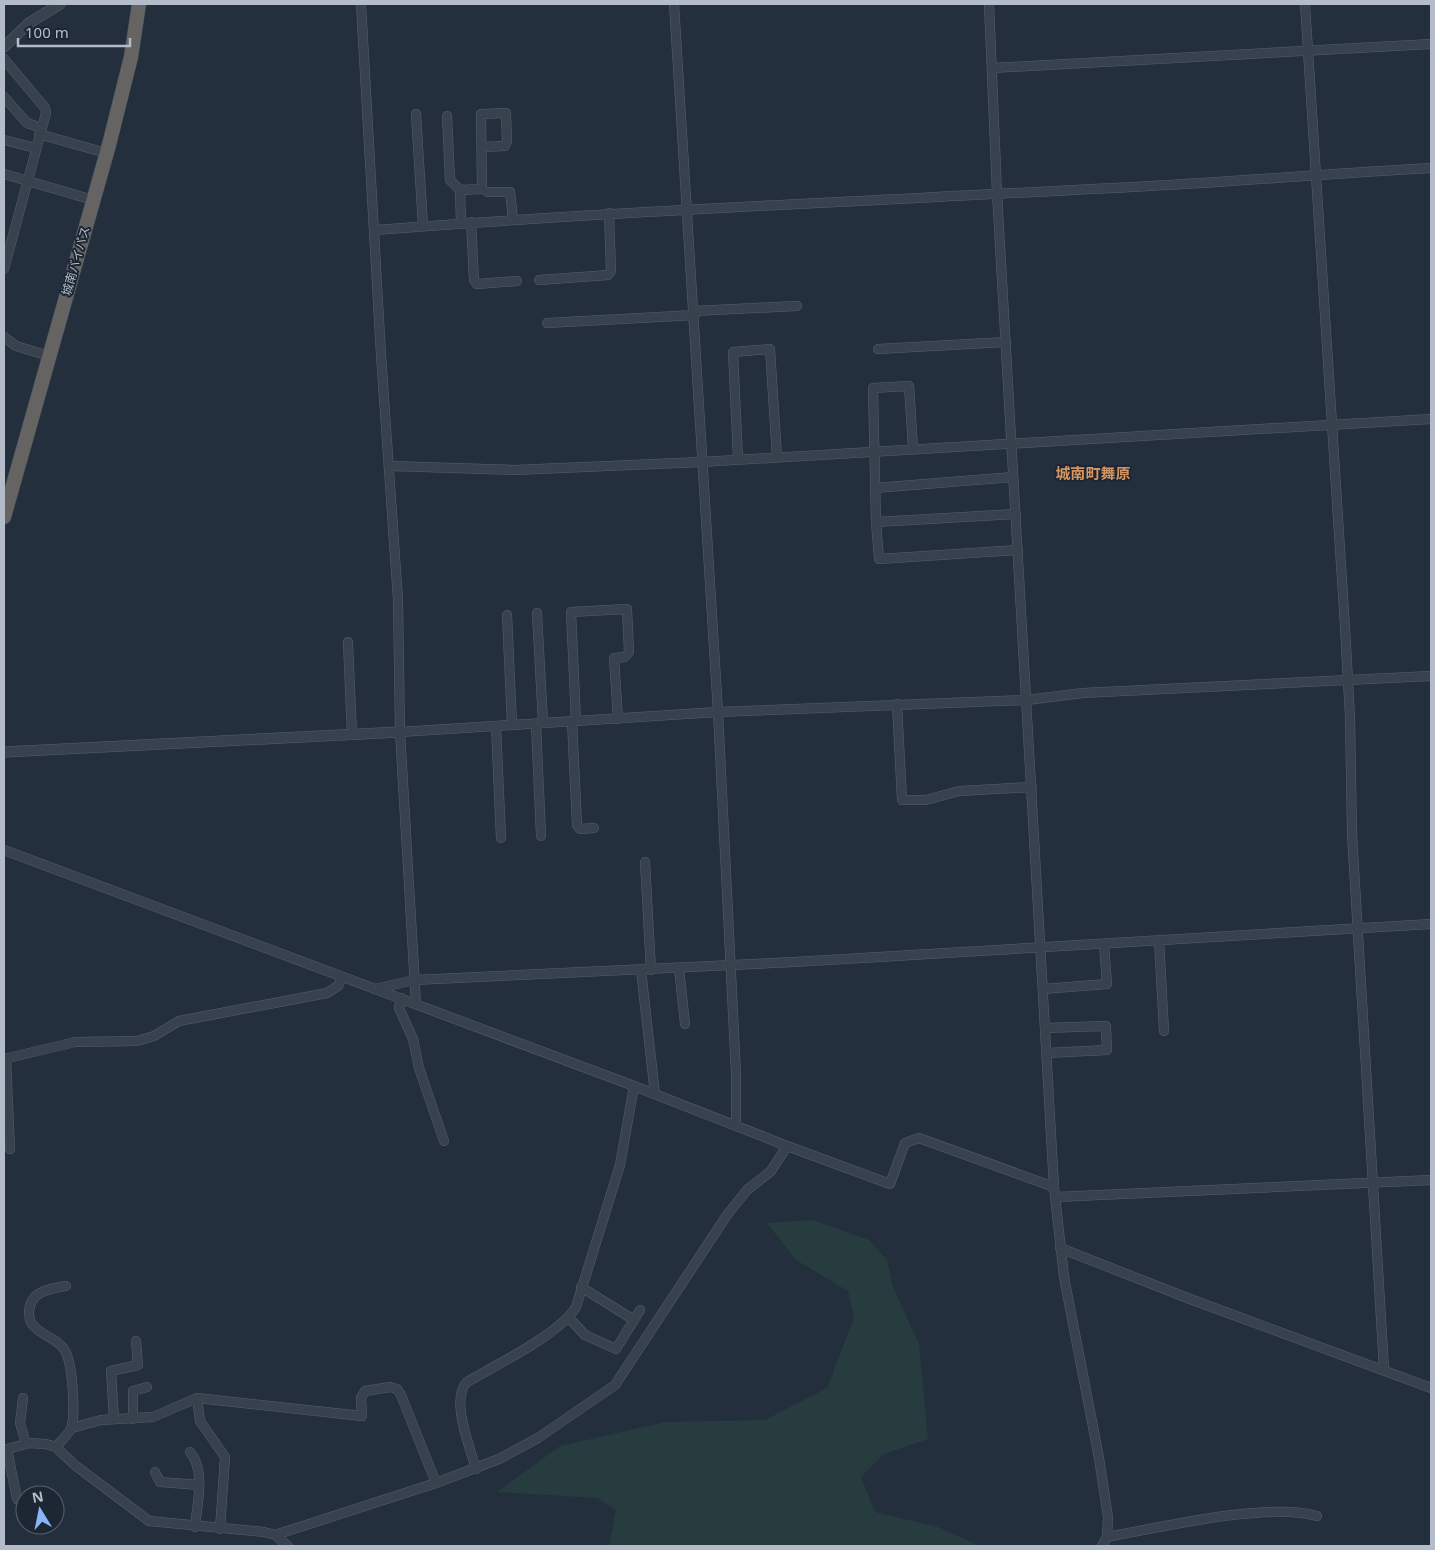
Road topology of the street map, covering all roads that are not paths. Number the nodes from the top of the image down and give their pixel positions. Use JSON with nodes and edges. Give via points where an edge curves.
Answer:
{"nodes":[{"id":1,"x":60,"y":4,"type":"edge"},
{"id":2,"x":139,"y":4,"type":"edge"},
{"id":3,"x":361,"y":4,"type":"edge"},
{"id":4,"x":674,"y":4,"type":"edge"},
{"id":5,"x":988,"y":4,"type":"edge"},
{"id":6,"x":1306,"y":4,"type":"edge"},
{"id":7,"x":1431,"y":44,"type":"edge"},
{"id":8,"x":4,"y":47,"type":"edge"},
{"id":9,"x":1309,"y":51,"type":"junction"},
{"id":10,"x":4,"y":59,"type":"edge"},
{"id":11,"x":992,"y":68,"type":"junction"},
{"id":12,"x":4,"y":97,"type":"edge"},
{"id":13,"x":416,"y":114,"type":"dead end"},
{"id":14,"x":447,"y":116,"type":"dead end"},
{"id":15,"x":40,"y":131,"type":"junction"},
{"id":16,"x":4,"y":140,"type":"edge"},
{"id":17,"x":482,"y":147,"type":"junction"},
{"id":18,"x":35,"y":148,"type":"junction"},
{"id":19,"x":106,"y":153,"type":"junction"},
{"id":20,"x":1431,"y":168,"type":"edge"},
{"id":21,"x":4,"y":174,"type":"edge"},
{"id":22,"x":1316,"y":174,"type":"junction"},
{"id":23,"x":26,"y":180,"type":"junction"},
{"id":24,"x":460,"y":190,"type":"junction"},
{"id":25,"x":487,"y":192,"type":"dead end"},
{"id":26,"x":997,"y":193,"type":"junction"},
{"id":27,"x":93,"y":200,"type":"junction"},
{"id":28,"x":687,"y":210,"type":"junction"},
{"id":29,"x":609,"y":213,"type":"junction"},
{"id":30,"x":513,"y":219,"type":"junction"},
{"id":31,"x":471,"y":222,"type":"junction"},
{"id":32,"x":461,"y":223,"type":"junction"},
{"id":33,"x":423,"y":226,"type":"junction"},
{"id":34,"x":375,"y":230,"type":"junction"},
{"id":35,"x":4,"y":269,"type":"edge"},
{"id":36,"x":539,"y":280,"type":"dead end"},
{"id":37,"x":517,"y":281,"type":"dead end"},
{"id":38,"x":797,"y":306,"type":"dead end"},
{"id":39,"x":694,"y":313,"type":"junction"},
{"id":40,"x":547,"y":323,"type":"dead end"},
{"id":41,"x":4,"y":337,"type":"edge"},
{"id":42,"x":1006,"y":342,"type":"junction"},
{"id":43,"x":878,"y":349,"type":"dead end"},
{"id":44,"x":50,"y":356,"type":"junction"},
{"id":45,"x":1431,"y":419,"type":"edge"},
{"id":46,"x":1332,"y":425,"type":"junction"},
{"id":47,"x":1011,"y":442,"type":"junction"},
{"id":48,"x":913,"y":448,"type":"junction"},
{"id":49,"x":874,"y":450,"type":"junction"},
{"id":50,"x":777,"y":457,"type":"junction"},
{"id":51,"x":738,"y":459,"type":"junction"},
{"id":52,"x":702,"y":462,"type":"junction"},
{"id":53,"x":390,"y":466,"type":"junction"},
{"id":54,"x":1013,"y":477,"type":"junction"},
{"id":55,"x":875,"y":488,"type":"junction"},
{"id":56,"x":1016,"y":514,"type":"junction"},
{"id":57,"x":4,"y":516,"type":"edge"},
{"id":58,"x":876,"y":522,"type":"junction"},
{"id":59,"x":1018,"y":550,"type":"junction"},
{"id":60,"x":537,"y":613,"type":"dead end"},
{"id":61,"x":507,"y":615,"type":"dead end"},
{"id":62,"x":348,"y":642,"type":"dead end"},
{"id":63,"x":1431,"y":676,"type":"edge"},
{"id":64,"x":1347,"y":681,"type":"junction"},
{"id":65,"x":1027,"y":700,"type":"junction"},
{"id":66,"x":897,"y":704,"type":"junction"},
{"id":67,"x":718,"y":712,"type":"junction"},
{"id":68,"x":618,"y":719,"type":"junction"},
{"id":69,"x":574,"y":721,"type":"junction"},
{"id":70,"x":540,"y":724,"type":"junction"},
{"id":71,"x":512,"y":725,"type":"junction"},
{"id":72,"x":496,"y":726,"type":"junction"},
{"id":73,"x":400,"y":732,"type":"junction"},
{"id":74,"x":352,"y":735,"type":"junction"},
{"id":75,"x":4,"y":752,"type":"edge"},
{"id":76,"x":1032,"y":786,"type":"junction"},
{"id":77,"x":594,"y":828,"type":"dead end"},
{"id":78,"x":541,"y":836,"type":"dead end"},
{"id":79,"x":501,"y":838,"type":"dead end"},
{"id":80,"x":4,"y":850,"type":"edge"},
{"id":81,"x":645,"y":862,"type":"dead end"},
{"id":82,"x":1431,"y":924,"type":"edge"},
{"id":83,"x":1357,"y":928,"type":"junction"},
{"id":84,"x":1159,"y":940,"type":"junction"},
{"id":85,"x":1104,"y":944,"type":"junction"},
{"id":86,"x":1041,"y":948,"type":"junction"},
{"id":87,"x":729,"y":965,"type":"junction"},
{"id":88,"x":679,"y":968,"type":"junction"},
{"id":89,"x":646,"y":970,"type":"junction"},
{"id":90,"x":342,"y":977,"type":"junction"},
{"id":91,"x":414,"y":980,"type":"junction"},
{"id":92,"x":375,"y":989,"type":"junction"},
{"id":93,"x":1043,"y":989,"type":"junction"},
{"id":94,"x":401,"y":998,"type":"junction"},
{"id":95,"x":416,"y":1004,"type":"junction"},
{"id":96,"x":685,"y":1024,"type":"dead end"},
{"id":97,"x":1045,"y":1028,"type":"junction"},
{"id":98,"x":1164,"y":1032,"type":"dead end"},
{"id":99,"x":1047,"y":1054,"type":"junction"},
{"id":100,"x":5,"y":1059,"type":"edge"},
{"id":101,"x":634,"y":1086,"type":"junction"},
{"id":102,"x":654,"y":1094,"type":"junction"},
{"id":103,"x":736,"y":1126,"type":"junction"},
{"id":104,"x":444,"y":1141,"type":"dead end"},
{"id":105,"x":787,"y":1146,"type":"junction"},
{"id":106,"x":10,"y":1149,"type":"dead end"},
{"id":107,"x":1431,"y":1180,"type":"edge"},
{"id":108,"x":1372,"y":1184,"type":"junction"},
{"id":109,"x":1054,"y":1187,"type":"junction"},
{"id":110,"x":1056,"y":1197,"type":"junction"},
{"id":111,"x":1060,"y":1248,"type":"junction"},
{"id":112,"x":66,"y":1286,"type":"dead end"},
{"id":113,"x":581,"y":1287,"type":"junction"},
{"id":114,"x":640,"y":1310,"type":"dead end"},
{"id":115,"x":569,"y":1318,"type":"junction"},
{"id":116,"x":634,"y":1320,"type":"junction"},
{"id":117,"x":136,"y":1341,"type":"dead end"},
{"id":118,"x":1384,"y":1370,"type":"junction"},
{"id":119,"x":147,"y":1387,"type":"dead end"},
{"id":120,"x":1431,"y":1388,"type":"edge"},
{"id":121,"x":23,"y":1398,"type":"dead end"},
{"id":122,"x":197,"y":1398,"type":"junction"},
{"id":123,"x":133,"y":1418,"type":"junction"},
{"id":124,"x":114,"y":1419,"type":"junction"},
{"id":125,"x":72,"y":1428,"type":"junction"},
{"id":126,"x":26,"y":1444,"type":"junction"},
{"id":127,"x":56,"y":1447,"type":"junction"},
{"id":128,"x":5,"y":1449,"type":"edge"},
{"id":129,"x":190,"y":1452,"type":"dead end"},
{"id":130,"x":476,"y":1469,"type":"junction"},
{"id":131,"x":155,"y":1472,"type":"dead end"},
{"id":132,"x":436,"y":1483,"type":"junction"},
{"id":133,"x":199,"y":1485,"type":"junction"},
{"id":134,"x":15,"y":1492,"type":"edge"},
{"id":135,"x":1317,"y":1516,"type":"dead end"},
{"id":136,"x":195,"y":1527,"type":"junction"},
{"id":137,"x":220,"y":1530,"type":"junction"},
{"id":138,"x":275,"y":1535,"type":"junction"},
{"id":139,"x":1107,"y":1537,"type":"junction"},
{"id":140,"x":288,"y":1546,"type":"edge"},
{"id":141,"x":1102,"y":1546,"type":"edge"}],
"edges":[{"from":1,"to":8,"type":"street","via":[[29,23]]},
{"from":2,"to":19,"type":"highway","name":"城南バイパス","via":[[131,57]]},
{"from":3,"to":34,"type":"street"},
{"from":4,"to":28,"type":"street"},
{"from":5,"to":11,"type":"street"},
{"from":6,"to":9,"type":"street"},
{"from":7,"to":9,"type":"street"},
{"from":9,"to":11,"type":"street"},
{"from":9,"to":22,"type":"street"},
{"from":10,"to":15,"type":"street","via":[[44,108],[46,113]]},
{"from":11,"to":26,"type":"street"},
{"from":12,"to":15,"type":"street","via":[[27,123]]},
{"from":13,"to":33,"type":"street"},
{"from":14,"to":24,"type":"street","via":[[450,180]]},
{"from":15,"to":18,"type":"street"},
{"from":15,"to":19,"type":"street"},
{"from":16,"to":18,"type":"street"},
{"from":17,"to":17,"type":"street","via":[[481,114],[506,113],[505,146]]},
{"from":17,"to":24,"type":"street","via":[[482,189]]},
{"from":18,"to":23,"type":"street"},
{"from":19,"to":27,"type":"highway","name":"城南バイパス"},
{"from":20,"to":22,"type":"street"},
{"from":21,"to":23,"type":"street"},
{"from":22,"to":26,"type":"street"},
{"from":22,"to":46,"type":"street"},
{"from":23,"to":27,"type":"street"},
{"from":23,"to":35,"type":"street"},
{"from":24,"to":32,"type":"street"},
{"from":25,"to":30,"type":"street","via":[[510,192]]},
{"from":26,"to":28,"type":"street"},
{"from":26,"to":42,"type":"street"},
{"from":27,"to":44,"type":"highway","name":"城南バイパス"},
{"from":28,"to":29,"type":"street"},
{"from":28,"to":39,"type":"street"},
{"from":29,"to":30,"type":"street"},
{"from":29,"to":36,"type":"street","via":[[611,272],[608,275]]},
{"from":30,"to":31,"type":"street"},
{"from":31,"to":32,"type":"street"},
{"from":31,"to":37,"type":"street","via":[[474,280],[477,284]]},
{"from":32,"to":33,"type":"street"},
{"from":33,"to":34,"type":"street"},
{"from":34,"to":53,"type":"street"},
{"from":38,"to":39,"type":"street"},
{"from":39,"to":40,"type":"street"},
{"from":39,"to":52,"type":"street"},
{"from":41,"to":44,"type":"street","via":[[16,346]]},
{"from":42,"to":43,"type":"street"},
{"from":42,"to":47,"type":"street"},
{"from":44,"to":57,"type":"highway","name":"城南バイパス"},
{"from":45,"to":46,"type":"street"},
{"from":46,"to":47,"type":"street"},
{"from":46,"to":64,"type":"street"},
{"from":47,"to":48,"type":"street"},
{"from":47,"to":54,"type":"street"},
{"from":48,"to":49,"type":"street"},
{"from":48,"to":49,"type":"street","via":[[910,386],[873,388]]},
{"from":49,"to":50,"type":"street"},
{"from":49,"to":55,"type":"street"},
{"from":50,"to":51,"type":"street"},
{"from":50,"to":51,"type":"street","via":[[770,349],[733,352]]},
{"from":51,"to":52,"type":"street"},
{"from":52,"to":53,"type":"street","via":[[515,470]]},
{"from":52,"to":67,"type":"street"},
{"from":53,"to":73,"type":"street","via":[[398,600]]},
{"from":54,"to":55,"type":"street"},
{"from":54,"to":56,"type":"street"},
{"from":55,"to":58,"type":"street"},
{"from":56,"to":58,"type":"street"},
{"from":56,"to":59,"type":"street"},
{"from":58,"to":59,"type":"street","via":[[879,559]]},
{"from":59,"to":65,"type":"street"},
{"from":60,"to":70,"type":"street"},
{"from":61,"to":71,"type":"street"},
{"from":62,"to":74,"type":"street"},
{"from":63,"to":64,"type":"street"},
{"from":64,"to":65,"type":"street","via":[[1083,693]]},
{"from":64,"to":83,"type":"street"},
{"from":65,"to":66,"type":"street"},
{"from":65,"to":76,"type":"street"},
{"from":66,"to":67,"type":"street"},
{"from":66,"to":76,"type":"street","via":[[902,800],[926,800],[959,791]]},
{"from":67,"to":68,"type":"street"},
{"from":67,"to":87,"type":"street"},
{"from":68,"to":69,"type":"street"},
{"from":68,"to":69,"type":"street","via":[[614,658],[626,658],[630,652],[627,609],[571,612]]},
{"from":69,"to":70,"type":"street"},
{"from":69,"to":77,"type":"street","via":[[577,825],[580,829]]},
{"from":70,"to":71,"type":"street"},
{"from":70,"to":78,"type":"street"},
{"from":71,"to":72,"type":"street"},
{"from":72,"to":73,"type":"street"},
{"from":72,"to":79,"type":"street"},
{"from":73,"to":74,"type":"street"},
{"from":73,"to":91,"type":"street"},
{"from":74,"to":75,"type":"street"},
{"from":76,"to":86,"type":"street"},
{"from":80,"to":90,"type":"street"},
{"from":81,"to":89,"type":"street"},
{"from":82,"to":83,"type":"street"},
{"from":83,"to":84,"type":"street"},
{"from":83,"to":108,"type":"street"},
{"from":84,"to":85,"type":"street"},
{"from":84,"to":98,"type":"street"},
{"from":85,"to":86,"type":"street"},
{"from":85,"to":93,"type":"street","via":[[1107,984]]},
{"from":86,"to":87,"type":"street"},
{"from":86,"to":93,"type":"street"},
{"from":87,"to":88,"type":"street"},
{"from":87,"to":103,"type":"street"},
{"from":88,"to":89,"type":"street"},
{"from":88,"to":96,"type":"street"},
{"from":89,"to":91,"type":"street"},
{"from":89,"to":102,"type":"street"},
{"from":90,"to":92,"type":"street"},
{"from":90,"to":100,"type":"street","via":[[338,986],[328,993],[179,1021],[154,1036],[137,1041],[75,1042]]},
{"from":91,"to":92,"type":"street"},
{"from":91,"to":95,"type":"street"},
{"from":92,"to":94,"type":"street"},
{"from":93,"to":97,"type":"street"},
{"from":94,"to":95,"type":"street"},
{"from":94,"to":104,"type":"street","via":[[399,1008]]},
{"from":95,"to":101,"type":"street"},
{"from":97,"to":99,"type":"street"},
{"from":97,"to":99,"type":"street","via":[[1106,1026],[1107,1050]]},
{"from":99,"to":109,"type":"street"},
{"from":100,"to":106,"type":"street"},
{"from":101,"to":102,"type":"street"},
{"from":101,"to":113,"type":"street","via":[[620,1165]]},
{"from":102,"to":103,"type":"street"},
{"from":103,"to":105,"type":"street"},
{"from":105,"to":109,"type":"street","via":[[890,1184],[905,1143],[920,1138]]},
{"from":105,"to":130,"type":"street","via":[[771,1171],[747,1190],[727,1215],[615,1385],[538,1438]]},
{"from":107,"to":108,"type":"street"},
{"from":108,"to":110,"type":"street"},
{"from":108,"to":118,"type":"street"},
{"from":109,"to":110,"type":"street"},
{"from":110,"to":111,"type":"street"},
{"from":111,"to":118,"type":"street"},
{"from":111,"to":139,"type":"street","via":[[1099,1458],[1108,1517]]},
{"from":112,"to":125,"type":"street","via":[[36,1295],[30,1304],[29,1316],[34,1326],[60,1343],[66,1352],[72,1382]]},
{"from":113,"to":115,"type":"street"},
{"from":113,"to":116,"type":"street"},
{"from":114,"to":116,"type":"street"},
{"from":115,"to":116,"type":"street","via":[[586,1335],[616,1349]]},
{"from":115,"to":130,"type":"street","via":[[461,1388],[462,1418]]},
{"from":117,"to":124,"type":"street","via":[[138,1365],[111,1371]]},
{"from":118,"to":120,"type":"street"},
{"from":119,"to":123,"type":"street","via":[[133,1391]]},
{"from":121,"to":126,"type":"street","via":[[20,1423]]},
{"from":122,"to":123,"type":"street","via":[[153,1417]]},
{"from":122,"to":132,"type":"street","via":[[362,1416],[361,1398],[365,1391],[397,1389],[412,1418]]},
{"from":122,"to":137,"type":"street","via":[[200,1421],[225,1457]]},
{"from":123,"to":124,"type":"street"},
{"from":124,"to":125,"type":"street"},
{"from":125,"to":127,"type":"street"},
{"from":126,"to":127,"type":"street"},
{"from":126,"to":128,"type":"street"},
{"from":127,"to":136,"type":"street","via":[[149,1521]]},
{"from":128,"to":134,"type":"street"},
{"from":129,"to":133,"type":"street","via":[[197,1460]]},
{"from":130,"to":132,"type":"street"},
{"from":131,"to":133,"type":"street","via":[[160,1482]]},
{"from":132,"to":138,"type":"street"},
{"from":133,"to":136,"type":"street"},
{"from":135,"to":139,"type":"street","via":[[1300,1512],[1224,1517]]},
{"from":136,"to":137,"type":"street"},
{"from":137,"to":138,"type":"street"},
{"from":138,"to":140,"type":"street"},
{"from":139,"to":141,"type":"street"}]}
